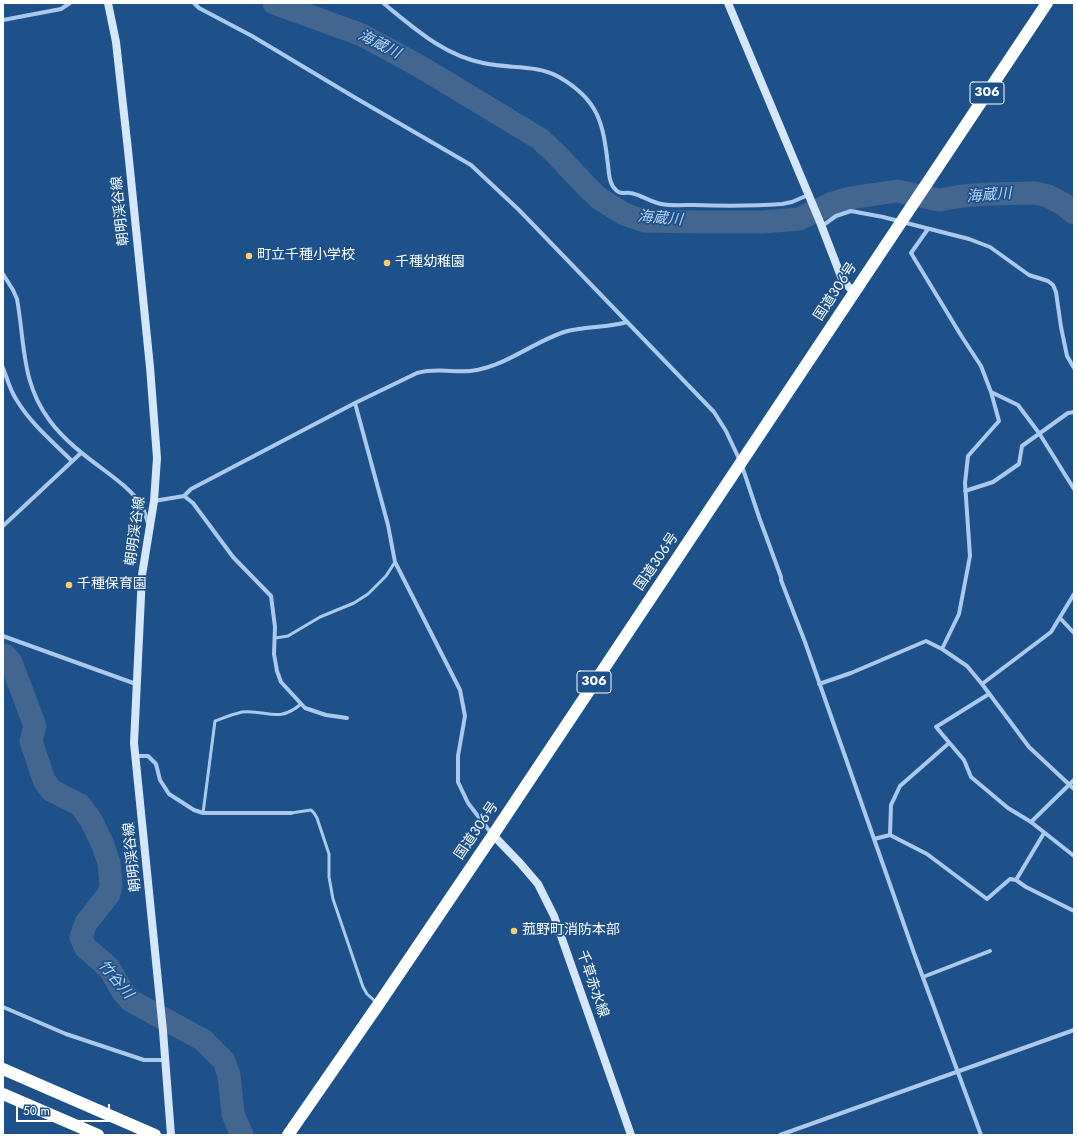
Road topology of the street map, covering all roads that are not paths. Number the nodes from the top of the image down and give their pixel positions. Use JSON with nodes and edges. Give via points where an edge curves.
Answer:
{"nodes":[{"id":1,"x":70,"y":3,"type":"edge"},
{"id":2,"x":108,"y":3,"type":"edge"},
{"id":3,"x":194,"y":3,"type":"edge"},
{"id":4,"x":383,"y":3,"type":"edge"},
{"id":5,"x":728,"y":3,"type":"edge"},
{"id":6,"x":1047,"y":3,"type":"edge"},
{"id":7,"x":3,"y":20,"type":"edge"},
{"id":8,"x":809,"y":198,"type":"junction"},
{"id":9,"x":820,"y":224,"type":"junction"},
{"id":10,"x":928,"y":229,"type":"junction"},
{"id":11,"x":3,"y":274,"type":"edge"},
{"id":12,"x":854,"y":293,"type":"junction"},
{"id":13,"x":627,"y":322,"type":"junction"},
{"id":14,"x":3,"y":368,"type":"edge"},
{"id":15,"x":1074,"y":368,"type":"edge"},
{"id":16,"x":991,"y":392,"type":"junction"},
{"id":17,"x":355,"y":403,"type":"junction"},
{"id":18,"x":1074,"y":412,"type":"edge"},
{"id":19,"x":1039,"y":433,"type":"junction"},
{"id":20,"x":81,"y":453,"type":"junction"},
{"id":21,"x":72,"y":461,"type":"junction"},
{"id":22,"x":741,"y":463,"type":"junction"},
{"id":23,"x":1074,"y":488,"type":"edge"},
{"id":24,"x":966,"y":491,"type":"junction"},
{"id":25,"x":184,"y":496,"type":"junction"},
{"id":26,"x":154,"y":501,"type":"junction"},
{"id":27,"x":3,"y":526,"type":"edge"},
{"id":28,"x":149,"y":527,"type":"junction"},
{"id":29,"x":395,"y":562,"type":"junction"},
{"id":30,"x":1074,"y":594,"type":"edge"},
{"id":31,"x":1060,"y":618,"type":"junction"},
{"id":32,"x":1074,"y":633,"type":"edge"},
{"id":33,"x":3,"y":636,"type":"edge"},
{"id":34,"x":275,"y":638,"type":"junction"},
{"id":35,"x":942,"y":649,"type":"junction"},
{"id":36,"x":136,"y":684,"type":"junction"},
{"id":37,"x":819,"y":684,"type":"junction"},
{"id":38,"x":982,"y":684,"type":"junction"},
{"id":39,"x":989,"y":694,"type":"junction"},
{"id":40,"x":300,"y":704,"type":"junction"},
{"id":41,"x":347,"y":718,"type":"dead end"},
{"id":42,"x":949,"y":743,"type":"junction"},
{"id":43,"x":136,"y":756,"type":"junction"},
{"id":44,"x":1074,"y":780,"type":"edge"},
{"id":45,"x":1068,"y":784,"type":"junction"},
{"id":46,"x":1074,"y":789,"type":"edge"},
{"id":47,"x":203,"y":813,"type":"junction"},
{"id":48,"x":291,"y":813,"type":"joint"},
{"id":49,"x":1031,"y":822,"type":"junction"},
{"id":50,"x":1044,"y":832,"type":"junction"},
{"id":51,"x":493,"y":835,"type":"junction"},
{"id":52,"x":890,"y":836,"type":"junction"},
{"id":53,"x":874,"y":839,"type":"junction"},
{"id":54,"x":1074,"y":856,"type":"edge"},
{"id":55,"x":1016,"y":880,"type":"junction"},
{"id":56,"x":1074,"y":910,"type":"edge"},
{"id":57,"x":990,"y":951,"type":"dead end"},
{"id":58,"x":923,"y":977,"type":"junction"},
{"id":59,"x":378,"y":1005,"type":"junction"},
{"id":60,"x":3,"y":1007,"type":"edge"},
{"id":61,"x":1074,"y":1030,"type":"edge"},
{"id":62,"x":165,"y":1060,"type":"junction"},
{"id":63,"x":3,"y":1069,"type":"edge"},
{"id":64,"x":958,"y":1072,"type":"junction"},
{"id":65,"x":3,"y":1094,"type":"edge"},
{"id":66,"x":97,"y":1135,"type":"edge"},
{"id":67,"x":155,"y":1135,"type":"edge"},
{"id":68,"x":171,"y":1135,"type":"edge"},
{"id":69,"x":288,"y":1135,"type":"edge"},
{"id":70,"x":631,"y":1135,"type":"edge"},
{"id":71,"x":780,"y":1135,"type":"edge"},
{"id":72,"x":981,"y":1135,"type":"edge"}],
"edges":[{"from":1,"to":7,"type":"street","via":[[61,9]]},
{"from":2,"to":26,"type":"main road","name":"朝明渓谷線","via":[[116,42],[150,367],[156,458]]},
{"from":3,"to":13,"type":"street","via":[[471,165],[519,210]]},
{"from":4,"to":8,"type":"street","via":[[420,33],[455,55],[485,64],[532,68],[551,73],[578,91],[589,100],[600,119],[611,182],[620,193],[631,193],[661,204],[715,206],[782,204]]},
{"from":5,"to":8,"type":"main road"},
{"from":6,"to":12,"type":"highway","name":"国道306号","number":"306"},
{"from":8,"to":9,"type":"main road"},
{"from":9,"to":10,"type":"street","via":[[851,212],[883,217]]},
{"from":9,"to":12,"type":"main road","via":[[842,280]]},
{"from":10,"to":15,"type":"street","via":[[990,247],[1029,275],[1053,285],[1067,356]]},
{"from":10,"to":16,"type":"street","via":[[911,254],[981,366]]},
{"from":11,"to":20,"type":"street","via":[[17,298],[28,379],[35,396],[50,421]]},
{"from":12,"to":22,"type":"highway","name":"国道306号","number":"306"},
{"from":13,"to":17,"type":"street","via":[[563,332],[502,362],[478,370],[426,370]]},
{"from":13,"to":22,"type":"street","via":[[714,412]]},
{"from":14,"to":21,"type":"street","via":[[15,398],[22,408]]},
{"from":16,"to":19,"type":"street","via":[[1018,405]]},
{"from":16,"to":24,"type":"street","via":[[999,421],[968,456]]},
{"from":17,"to":25,"type":"street","via":[[191,489]]},
{"from":17,"to":29,"type":"street","via":[[388,525]]},
{"from":18,"to":19,"type":"street","via":[[1068,413]]},
{"from":19,"to":23,"type":"street"},
{"from":19,"to":24,"type":"street","via":[[1022,446],[1019,464],[993,482]]},
{"from":20,"to":21,"type":"street"},
{"from":20,"to":28,"type":"street","via":[[117,480],[138,500]]},
{"from":21,"to":27,"type":"street"},
{"from":22,"to":37,"type":"street"},
{"from":22,"to":51,"type":"highway","name":"国道306号","number":"306"},
{"from":24,"to":35,"type":"street","via":[[970,556],[958,614]]},
{"from":25,"to":26,"type":"street"},
{"from":25,"to":34,"type":"street","via":[[193,503],[233,557],[271,596]]},
{"from":26,"to":28,"type":"main road","name":"朝明渓谷線"},
{"from":28,"to":36,"type":"main road","name":"朝明渓谷線","via":[[142,574]]},
{"from":29,"to":34,"type":"lane","via":[[386,576],[368,594],[354,603],[320,617],[288,636]]},
{"from":29,"to":51,"type":"street","via":[[460,690],[465,716],[458,756],[458,782],[468,803]]},
{"from":30,"to":31,"type":"street"},
{"from":31,"to":32,"type":"street"},
{"from":31,"to":38,"type":"street","via":[[1052,632]]},
{"from":33,"to":36,"type":"street"},
{"from":34,"to":40,"type":"street","via":[[274,654],[281,682]]},
{"from":35,"to":37,"type":"street","via":[[926,641]]},
{"from":35,"to":38,"type":"street","via":[[967,666]]},
{"from":36,"to":43,"type":"main road","name":"朝明渓谷線"},
{"from":37,"to":53,"type":"street"},
{"from":38,"to":39,"type":"street"},
{"from":39,"to":42,"type":"street","via":[[936,727]]},
{"from":39,"to":45,"type":"street","via":[[1029,747]]},
{"from":40,"to":41,"type":"street","via":[[326,715]]},
{"from":40,"to":47,"type":"lane","via":[[285,714],[242,712],[215,721]]},
{"from":42,"to":49,"type":"street","via":[[964,760],[971,777],[1008,808]]},
{"from":42,"to":52,"type":"street","via":[[900,786],[891,805]]},
{"from":43,"to":47,"type":"street","via":[[148,756],[156,764],[160,780],[169,794]]},
{"from":43,"to":62,"type":"main road","name":"朝明渓谷線"},
{"from":44,"to":45,"type":"street"},
{"from":45,"to":46,"type":"street"},
{"from":45,"to":49,"type":"street"},
{"from":47,"to":48,"type":"street"},
{"from":48,"to":59,"type":"lane","via":[[311,810],[317,818],[329,854],[329,877],[333,899],[363,987]]},
{"from":49,"to":50,"type":"street"},
{"from":50,"to":54,"type":"street"},
{"from":50,"to":55,"type":"street"},
{"from":51,"to":59,"type":"highway","name":"国道306号","number":"306"},
{"from":51,"to":70,"type":"main road","name":"千草赤水線","via":[[538,884],[554,916]]},
{"from":52,"to":53,"type":"street"},
{"from":52,"to":55,"type":"street","via":[[927,854],[987,899],[1010,879]]},
{"from":53,"to":58,"type":"street"},
{"from":55,"to":56,"type":"street"},
{"from":57,"to":58,"type":"street"},
{"from":58,"to":64,"type":"street"},
{"from":59,"to":69,"type":"highway","name":"国道306号","number":"306"},
{"from":60,"to":62,"type":"street","via":[[66,1034],[144,1060]]},
{"from":61,"to":64,"type":"street"},
{"from":62,"to":68,"type":"main road","name":"朝明渓谷線"},
{"from":63,"to":67,"type":"highway"},
{"from":64,"to":71,"type":"street"},
{"from":64,"to":72,"type":"street"},
{"from":65,"to":66,"type":"highway"}]}
